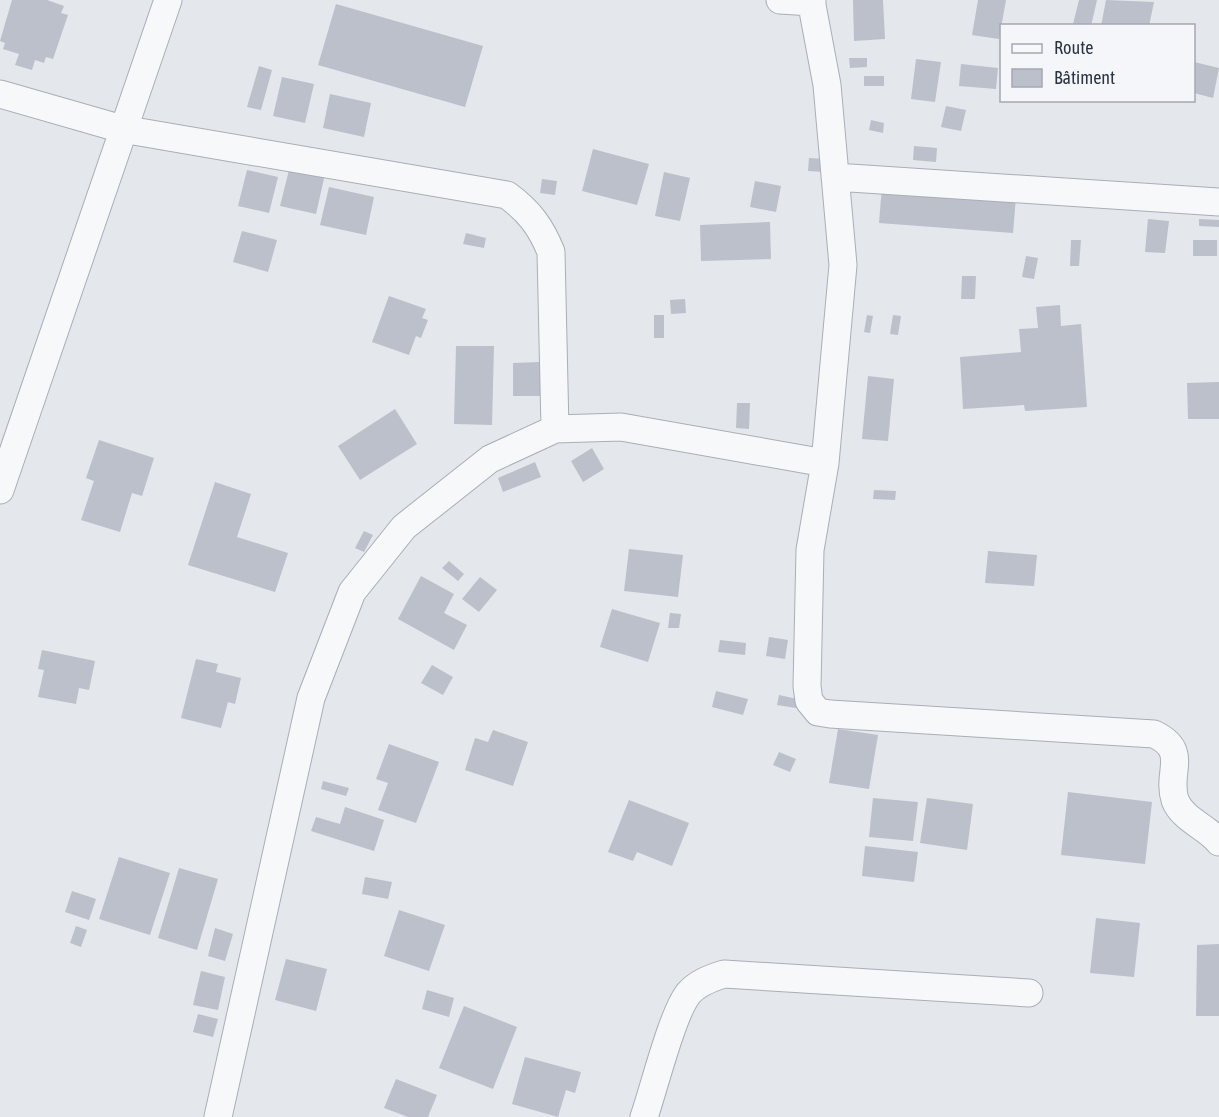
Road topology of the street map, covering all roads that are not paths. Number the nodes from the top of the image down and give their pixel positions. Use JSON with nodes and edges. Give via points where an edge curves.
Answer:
{"nodes":[{"id":1,"x":168,"y":0,"type":"edge"},
{"id":2,"x":780,"y":0,"type":"edge"},
{"id":3,"x":811,"y":1,"type":"edge"},
{"id":4,"x":0,"y":94,"type":"edge"},
{"id":5,"x":123,"y":129,"type":"junction"},
{"id":6,"x":835,"y":177,"type":"junction"},
{"id":7,"x":1219,"y":202,"type":"edge"},
{"id":8,"x":555,"y":429,"type":"junction"},
{"id":9,"x":825,"y":463,"type":"junction"},
{"id":10,"x":0,"y":490,"type":"edge"},
{"id":11,"x":1219,"y":842,"type":"edge"},
{"id":12,"x":1029,"y":993,"type":"dead end"},
{"id":13,"x":218,"y":1117,"type":"edge"},
{"id":14,"x":644,"y":1117,"type":"edge"}],
"edges":[{"from":1,"to":5,"type":"street"},
{"from":2,"to":3,"type":"street"},
{"from":3,"to":6,"type":"street","via":[[827,85]]},
{"from":4,"to":5,"type":"street"},
{"from":5,"to":8,"type":"street","via":[[507,195],[528,211],[544,233],[551,252]]},
{"from":5,"to":10,"type":"street"},
{"from":6,"to":7,"type":"street"},
{"from":6,"to":9,"type":"street","via":[[843,265]]},
{"from":8,"to":9,"type":"street","via":[[621,427]]},
{"from":8,"to":13,"type":"street","via":[[490,459],[404,527],[352,592],[311,698]]},
{"from":9,"to":11,"type":"street","via":[[810,550],[807,686],[809,701],[818,712],[1154,734],[1166,740],[1174,751],[1175,799],[1189,818]]},
{"from":12,"to":14,"type":"street","via":[[724,974],[706,980],[688,994]]}]}
